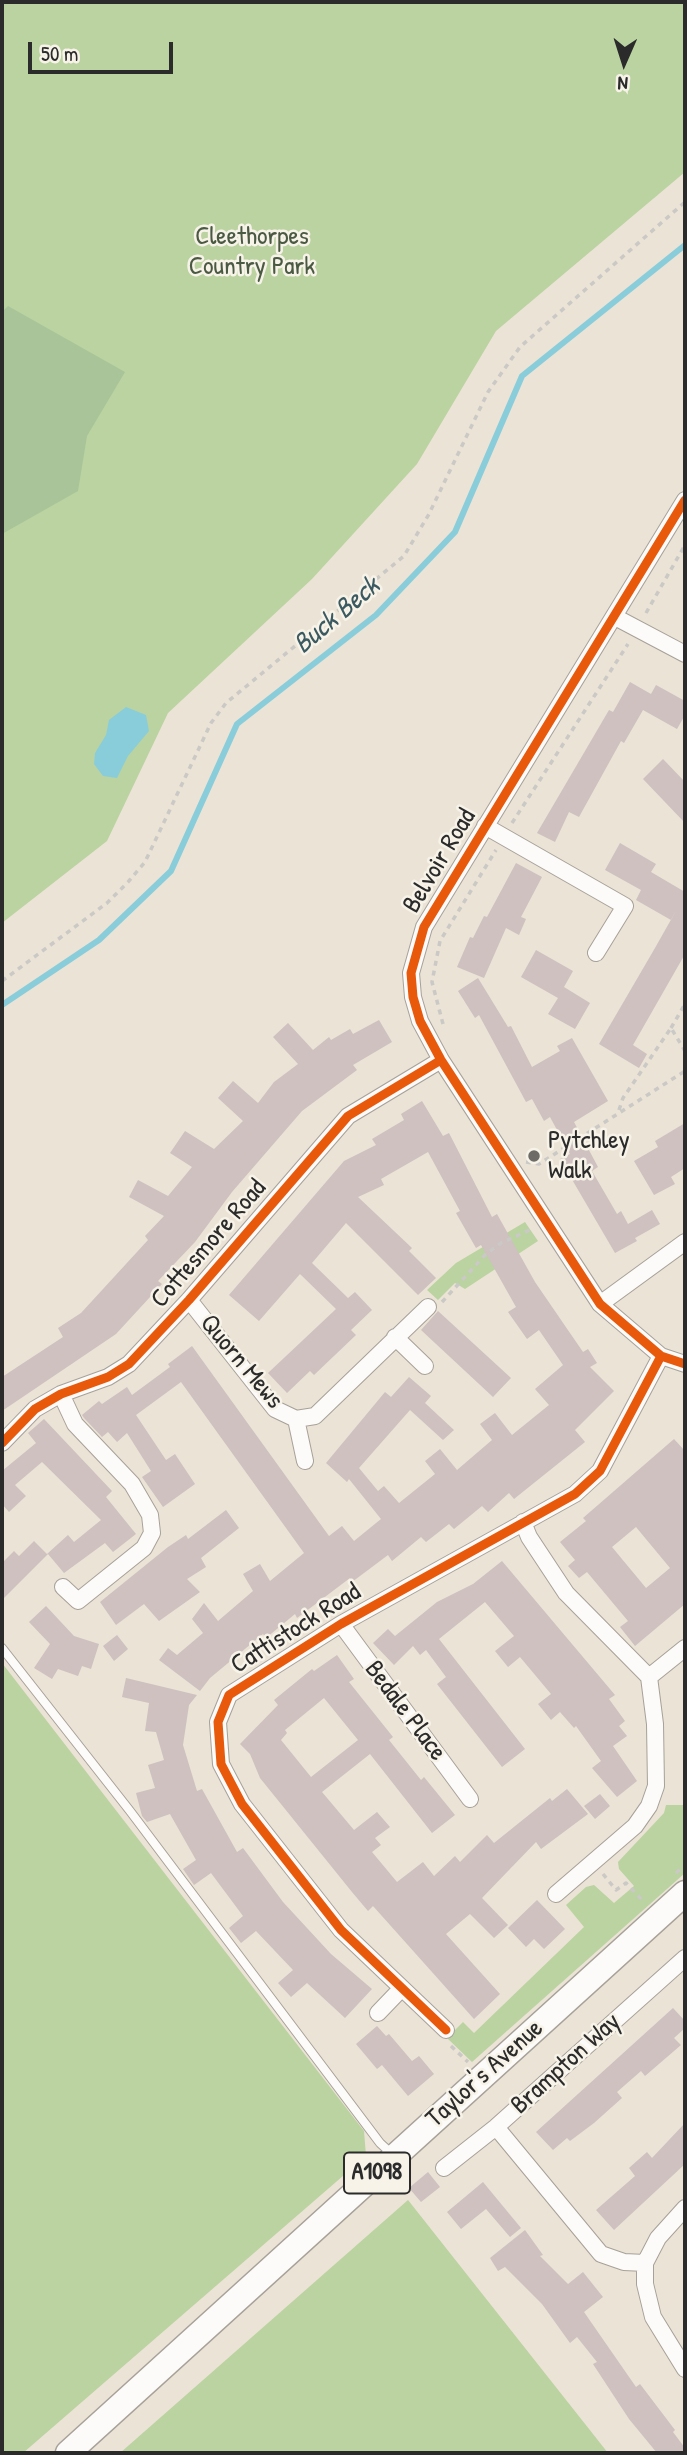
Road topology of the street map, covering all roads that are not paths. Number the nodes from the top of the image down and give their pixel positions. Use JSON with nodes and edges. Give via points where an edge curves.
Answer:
{"nodes":[{"id":1,"x":685,"y":500,"type":"edge"},
{"id":2,"x":615,"y":617,"type":"junction"},
{"id":3,"x":685,"y":654,"type":"edge"},
{"id":4,"x":485,"y":826,"type":"junction"},
{"id":5,"x":596,"y":953,"type":"dead end"},
{"id":6,"x":441,"y":1060,"type":"junction"},
{"id":7,"x":685,"y":1242,"type":"edge"},
{"id":8,"x":189,"y":1300,"type":"junction"},
{"id":9,"x":600,"y":1304,"type":"junction"},
{"id":10,"x":428,"y":1307,"type":"road end"},
{"id":11,"x":395,"y":1337,"type":"junction"},
{"id":12,"x":661,"y":1356,"type":"junction"},
{"id":13,"x":685,"y":1364,"type":"edge"},
{"id":14,"x":425,"y":1366,"type":"dead end"},
{"id":15,"x":61,"y":1394,"type":"junction"},
{"id":16,"x":296,"y":1419,"type":"junction"},
{"id":17,"x":2,"y":1443,"type":"edge"},
{"id":18,"x":306,"y":1461,"type":"dead end"},
{"id":19,"x":523,"y":1522,"type":"junction"},
{"id":20,"x":63,"y":1587,"type":"dead end"},
{"id":21,"x":341,"y":1623,"type":"junction"},
{"id":22,"x":2,"y":1648,"type":"edge"},
{"id":23,"x":685,"y":1648,"type":"edge"},
{"id":24,"x":649,"y":1677,"type":"junction"},
{"id":25,"x":470,"y":1799,"type":"dead end"},
{"id":26,"x":685,"y":1893,"type":"edge"},
{"id":27,"x":556,"y":1894,"type":"dead end"},
{"id":28,"x":685,"y":1958,"type":"edge"},
{"id":29,"x":402,"y":1988,"type":"junction"},
{"id":30,"x":378,"y":2013,"type":"dead end"},
{"id":31,"x":446,"y":2030,"type":"road end"},
{"id":32,"x":496,"y":2127,"type":"junction"},
{"id":33,"x":395,"y":2157,"type":"junction"},
{"id":34,"x":444,"y":2168,"type":"dead end"},
{"id":35,"x":685,"y":2208,"type":"edge"},
{"id":36,"x":645,"y":2263,"type":"junction"},
{"id":37,"x":685,"y":2369,"type":"edge"},
{"id":38,"x":68,"y":2453,"type":"edge"}],
"edges":[{"from":1,"to":2,"type":"street","name":"Belvoir Road"},
{"from":2,"to":3,"type":"street"},
{"from":2,"to":4,"type":"street","name":"Belvoir Road"},
{"from":4,"to":5,"type":"street","via":[[625,906]]},
{"from":4,"to":6,"type":"street","name":"Belvoir Road","via":[[424,927],[411,973],[420,1021]]},
{"from":6,"to":8,"type":"street","name":"Cottesmore Road","via":[[348,1116]]},
{"from":6,"to":9,"type":"street","name":"Belvoir Road"},
{"from":7,"to":9,"type":"street"},
{"from":8,"to":15,"type":"street","name":"Cottesmore Road","via":[[129,1364]]},
{"from":8,"to":16,"type":"street","name":"Quorn Mews","via":[[275,1409]]},
{"from":9,"to":12,"type":"street","name":"Belvoir Road"},
{"from":10,"to":11,"type":"street","name":"Quorn Mews"},
{"from":11,"to":14,"type":"street"},
{"from":11,"to":16,"type":"street","name":"Quorn Mews","via":[[315,1416]]},
{"from":12,"to":13,"type":"street","name":"Belvoir Road"},
{"from":12,"to":19,"type":"street","name":"Cattistock Road","via":[[600,1471],[575,1494]]},
{"from":15,"to":17,"type":"street","name":"Cottesmore Road","via":[[35,1409]]},
{"from":15,"to":20,"type":"street","via":[[75,1424],[132,1484],[150,1515],[152,1533],[144,1548],[78,1601]]},
{"from":16,"to":18,"type":"street","name":"Quorn Mews"},
{"from":19,"to":21,"type":"street","name":"Cattistock Road"},
{"from":19,"to":24,"type":"street","via":[[566,1593]]},
{"from":21,"to":25,"type":"street","name":"Bedale Place"},
{"from":21,"to":29,"type":"street","name":"Cattistock Road","via":[[229,1695],[218,1722],[221,1764],[242,1804],[341,1930]]},
{"from":22,"to":33,"type":"lane"},
{"from":23,"to":24,"type":"street"},
{"from":24,"to":27,"type":"street","via":[[656,1786],[649,1806],[635,1826]]},
{"from":26,"to":33,"type":"main road","name":"Taylor's Avenue","number":"A1098"},
{"from":28,"to":32,"type":"street","name":"Brampton Way"},
{"from":29,"to":30,"type":"street"},
{"from":29,"to":31,"type":"street","name":"Cattistock Road"},
{"from":32,"to":34,"type":"street","name":"Brampton Way"},
{"from":32,"to":36,"type":"street","via":[[601,2254]]},
{"from":33,"to":38,"type":"main road","name":"Taylor's Avenue","number":"A1098"},
{"from":35,"to":36,"type":"street","via":[[658,2238]]},
{"from":36,"to":37,"type":"street","via":[[653,2317]]}]}
